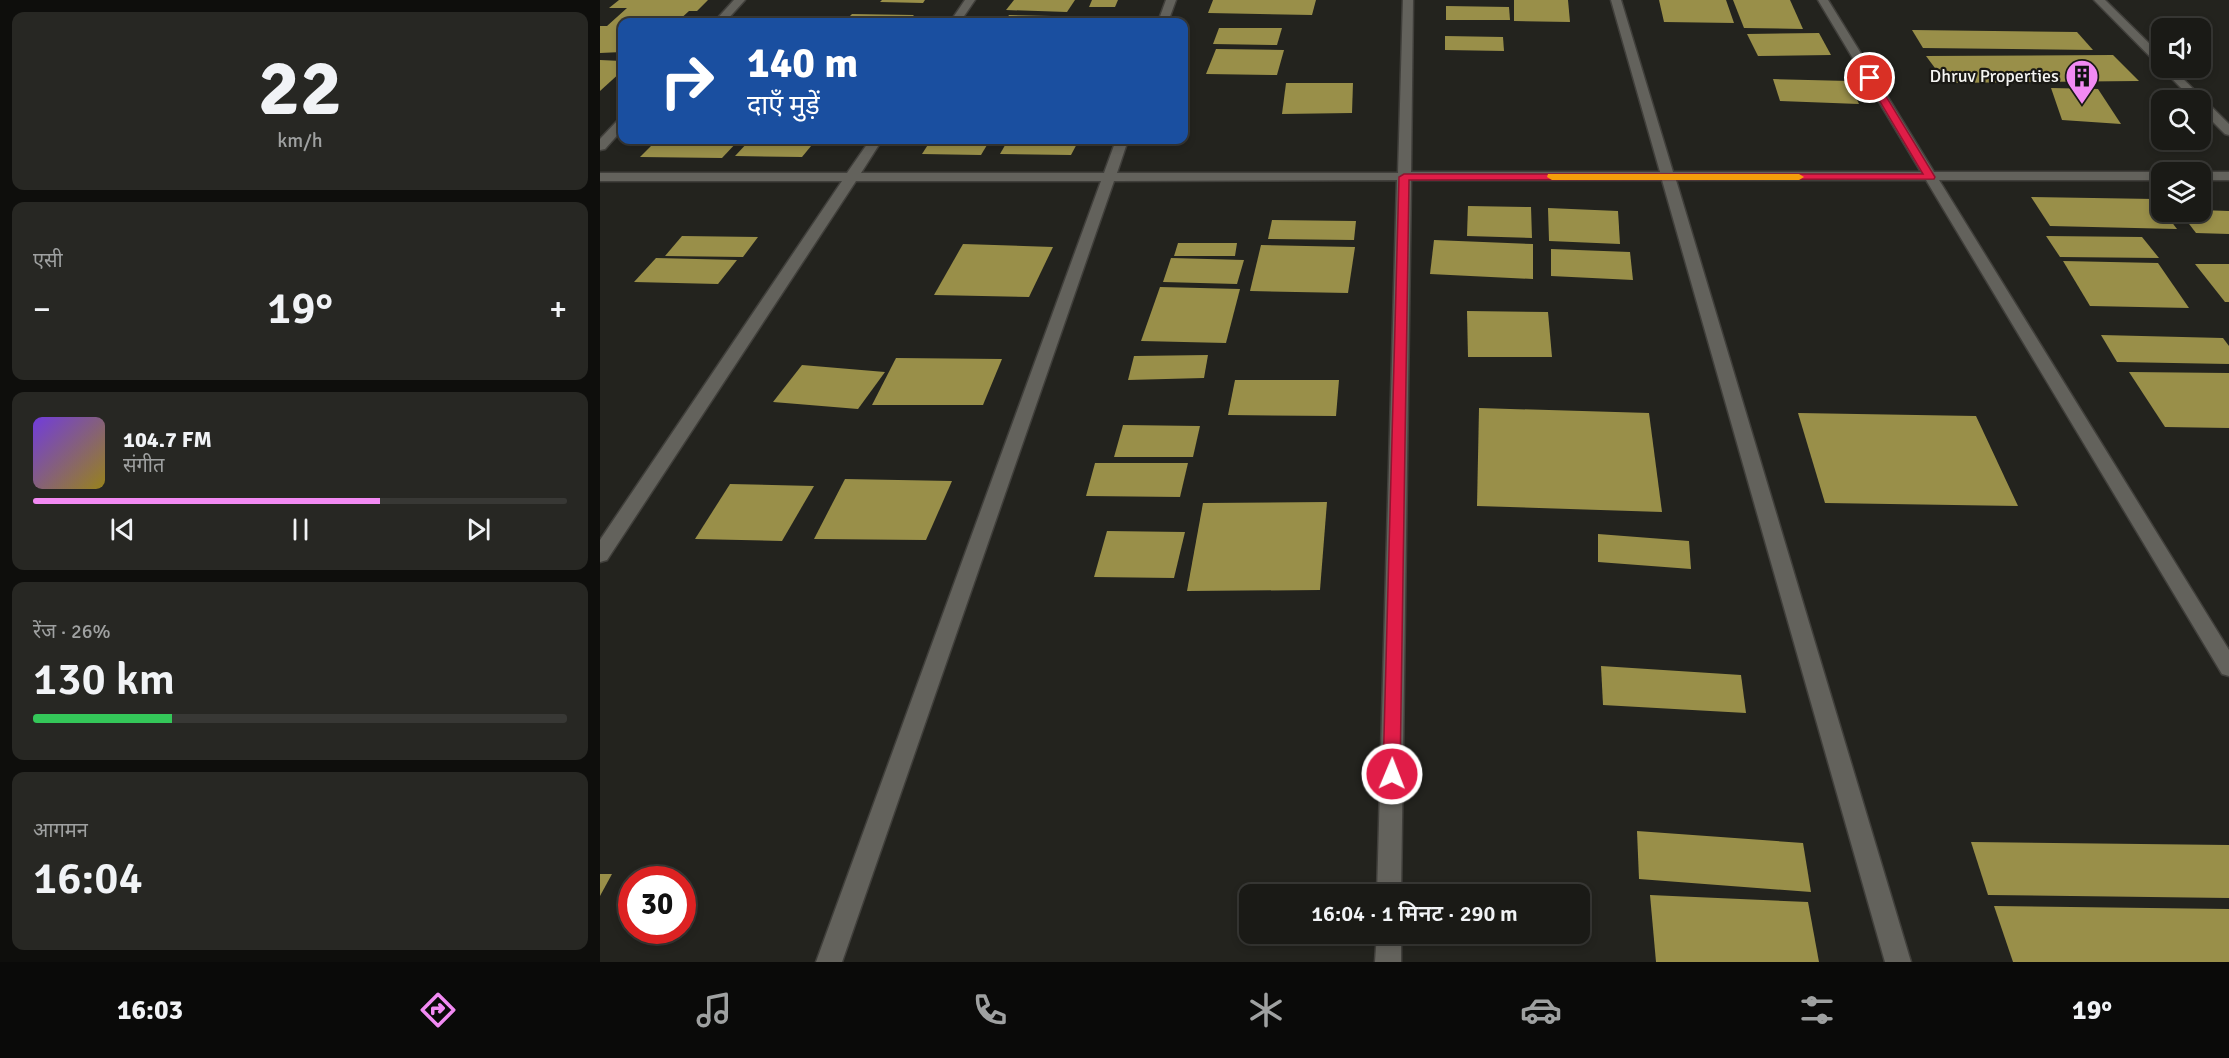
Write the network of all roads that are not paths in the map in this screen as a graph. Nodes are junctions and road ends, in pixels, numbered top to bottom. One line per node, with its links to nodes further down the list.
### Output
1 (740, 0): 8 (street)
2 (970, 0): 9 (street)
3 (1171, 0): 10 (street)
4 (1408, 0): 26 (street)
5 (1616, 0): 27 (street)
6 (1823, 0): 28 (street)
7 (2099, 0): 11 (street)
8 (723, 18)
9 (958, 18)
10 (1164, 18)
11 (2151, 52)
12 (2176, 78): 13 (street)
13 (2189, 90)
14 (2211, 112): 16 (street)
15 (618, 127): 19 (street)
16 (2229, 131)
17 (873, 144): 24 (street)
18 (1120, 144): 25 (street)
19 (600, 146)
20 (2151, 176): 28 (street)
21 (2211, 176): 22 (street)
22 (2229, 176)
23 (600, 177): 24 (street)
24 (852, 177): 25 (street); 29 (street)
25 (1108, 177): 26 (street); 33 (street)
26 (1404, 177): 27 (street); 31 (street)
27 (1668, 177): 28 (street); 35 (street)
28 (1930, 177): 30 (street)
29 (600, 555)
30 (2229, 668)
31 (1389, 884)
32 (1389, 944): 34 (street)
33 (829, 962)
34 (1388, 962)
35 (1898, 962)

